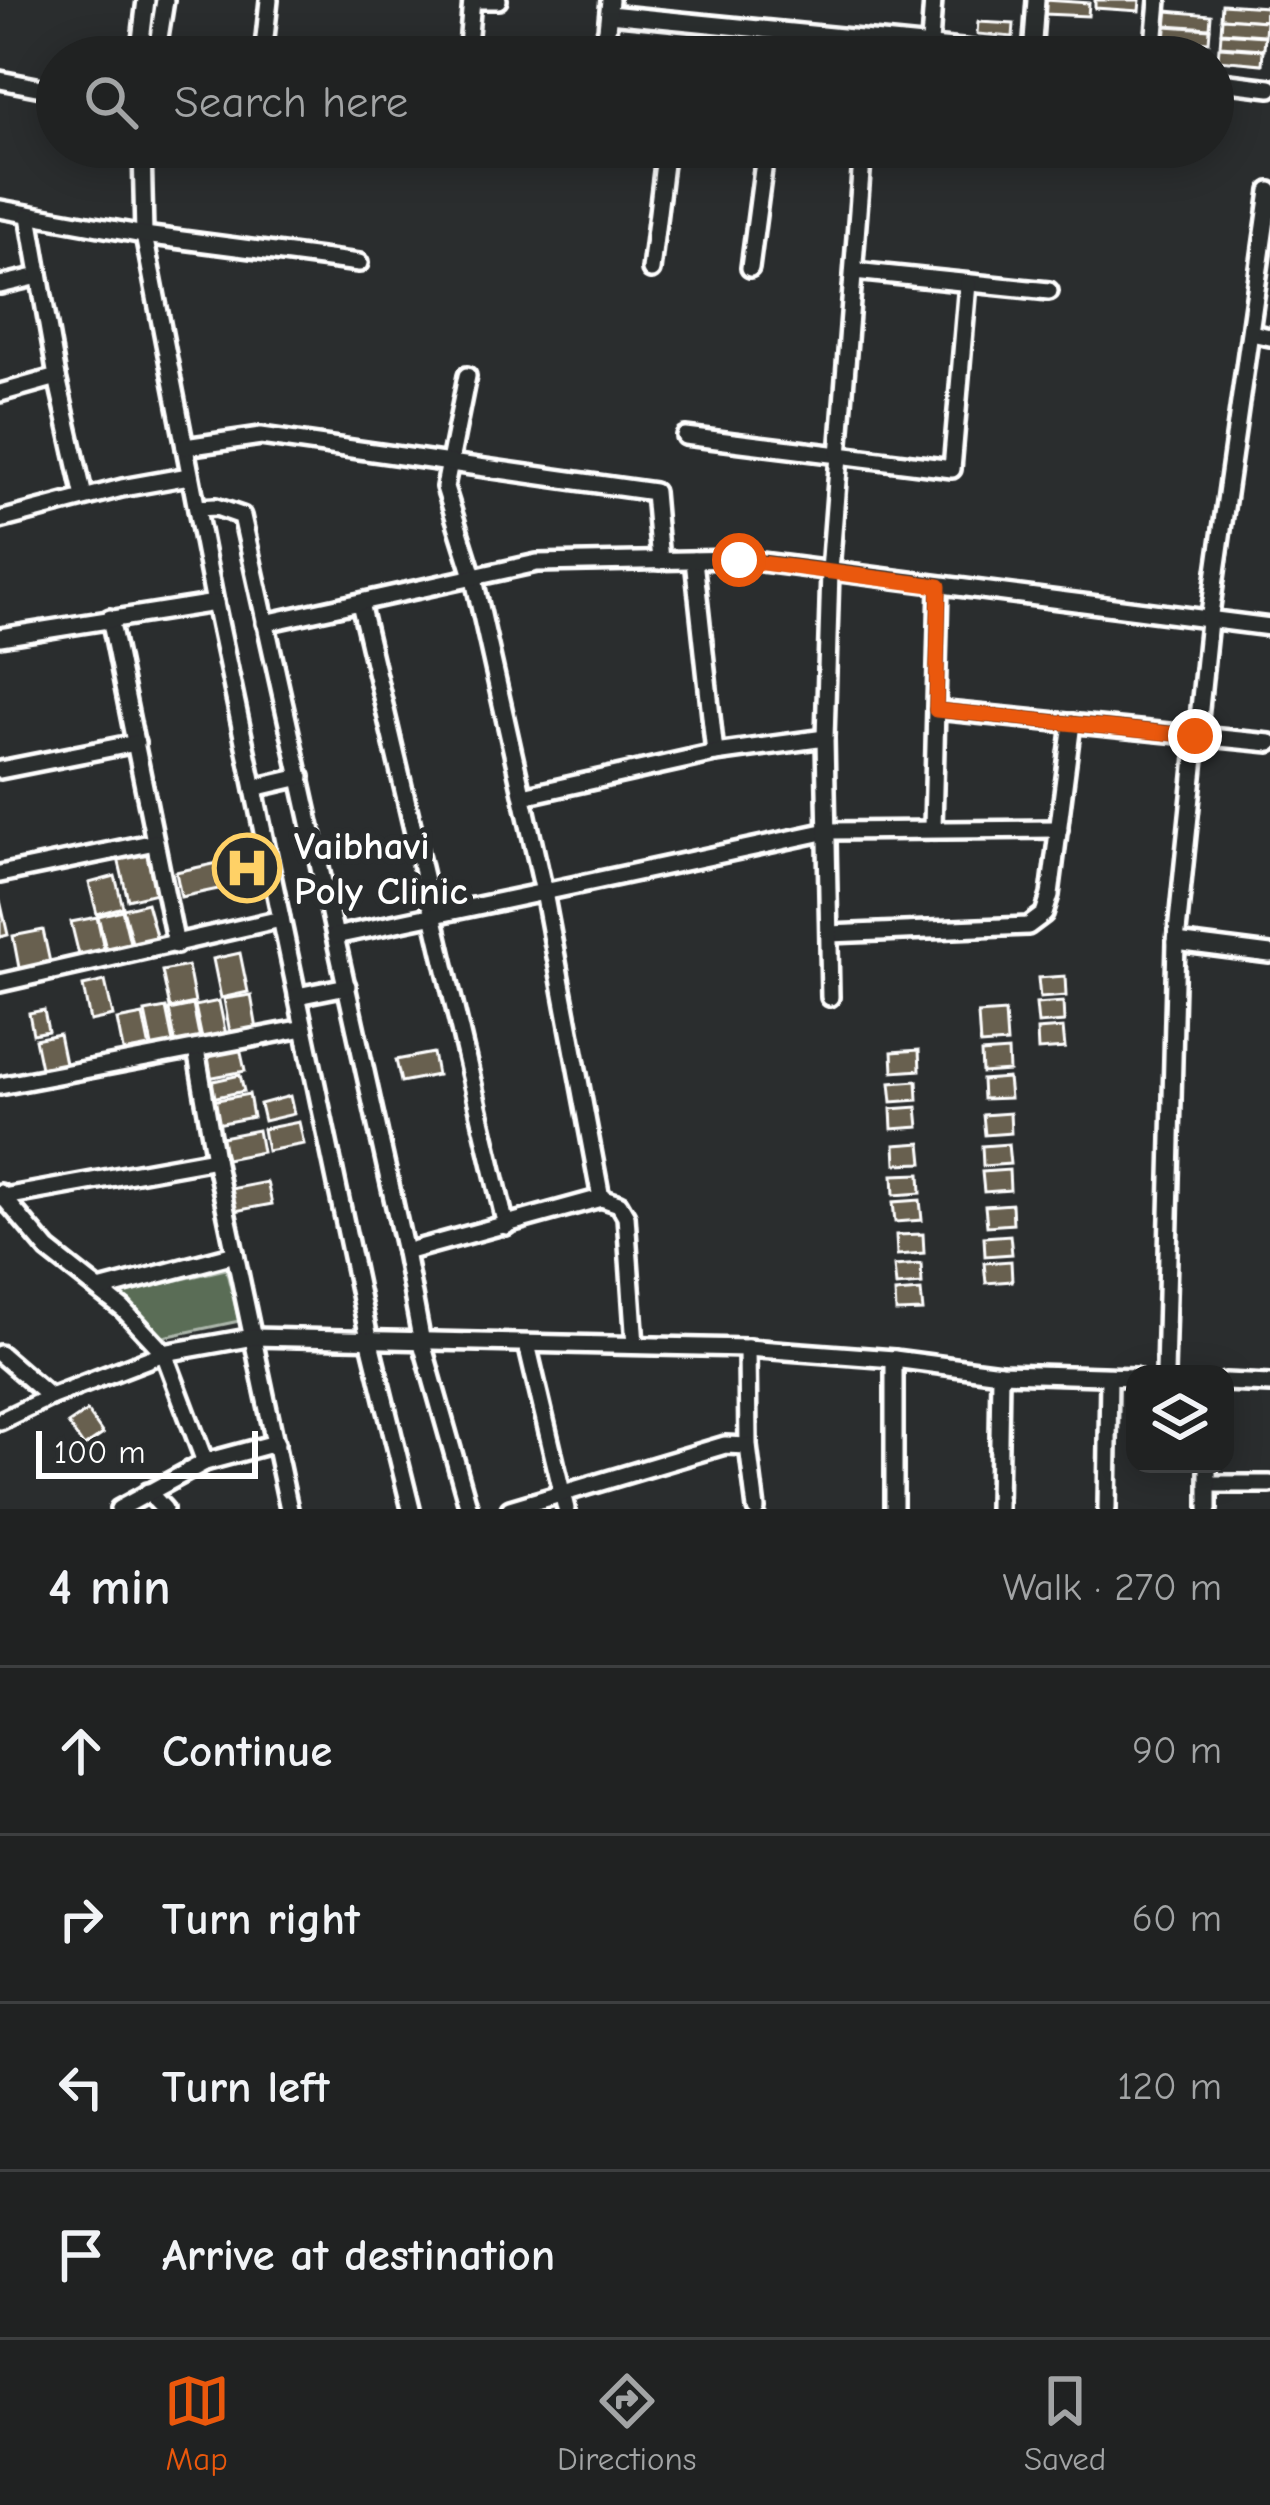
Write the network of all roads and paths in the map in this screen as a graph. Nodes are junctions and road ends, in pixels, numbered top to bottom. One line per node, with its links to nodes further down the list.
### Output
1 (146, 0): 10 (street)
2 (166, 0): 11 (street)
3 (269, 0): 12 (street)
4 (472, 0): 5 (street); 13 (street)
5 (498, 0)
6 (933, 0): 15 (street)
7 (1036, 0): 16 (street)
8 (1158, 0): 17 (street)
9 (610, 7): 14 (street)
10 (142, 36)
11 (160, 36)
12 (265, 36)
13 (469, 36)
14 (820, 36)
15 (930, 36)
16 (1033, 36)
17 (1155, 36)
18 (0, 80): 20 (street)
19 (1234, 84): 21 (street)
20 (36, 87)
21 (1270, 88)
22 (142, 168): 29 (street)
23 (663, 168): 33 (street)
24 (763, 168): 32 (street)
25 (861, 168): 34 (street)
26 (1270, 191): 30 (street)
27 (0, 209): 28 (street)
28 (29, 216): 29 (street); 35 (street)
29 (144, 236): 31 (street); 45 (street)
30 (1268, 236): 39 (street)
31 (358, 263)
32 (750, 268)
33 (651, 271)
34 (854, 271): 36 (street); 46 (street)
35 (39, 276): 37 (street); 41 (street)
36 (968, 283): 38 (street); 46 (street)
37 (0, 285)
38 (1049, 290)
39 (1251, 333): 40 (street); 60 (street)
40 (1270, 337)
41 (57, 376): 43 (street); 49 (street)
42 (467, 376): 47 (street)
43 (0, 393)
44 (685, 436): 46 (street)
45 (185, 447): 47 (street); 48 (street)
46 (840, 452): 54 (street)
47 (451, 461): 53 (street); 55 (street)
48 (190, 476): 49 (street); 50 (street)
49 (84, 497): 51 (street)
50 (197, 508): 57 (street); 61 (street)
51 (0, 520)
52 (694, 560): 53 (street); 54 (street); 70 (street)
53 (660, 561): 55 (street)
54 (830, 572): 56 (street); 67 (street)
55 (473, 579): 58 (street); 74 (street)
56 (939, 586): 60 (street); 64 (street)
57 (215, 603): 59 (street); 73 (street)
58 (360, 603): 61 (street); 81 (street)
59 (110, 618): 63 (street); 69 (street)
60 (1209, 621): 62 (street); 66 (street)
61 (265, 623): 72 (street)
62 (1270, 627)
63 (0, 637)
64 (936, 710): 65 (street); 75 (street)
65 (1072, 723): 66 (street); 76 (street)
66 (1195, 736): 68 (street); 85 (street)
67 (825, 738): 70 (street); 77 (street)
68 (1270, 742)
69 (136, 743): 71 (street); 78 (street)
70 (715, 753): 74 (street)
71 (0, 770)
72 (302, 777): 73 (street); 84 (street)
73 (254, 788): 82 (street)
74 (523, 796): 80 (street)
75 (933, 828): 76 (street); 77 (street)
76 (1059, 829): 83 (street)
77 (827, 831): 80 (street); 83 (street)
78 (155, 842): 79 (street); 86 (street)
79 (0, 874)
80 (544, 892): 81 (street); 97 (street)
81 (435, 916): 84 (street); 98 (street)
82 (281, 919): 86 (street); 90 (street)
83 (829, 934): 91 (street)
84 (335, 936): 89 (street)
85 (1176, 941): 87 (street); 111 (street)
86 (176, 945): 88 (street)
87 (1270, 954)
88 (0, 983)
89 (347, 986): 90 (street); 99 (street)
90 (297, 996): 92 (street)
91 (830, 997)
92 (304, 1028): 93 (street); 103 (street)
93 (196, 1048): 94 (street); 95 (street)
94 (0, 1086)
95 (215, 1159): 96 (street); 100 (street)
96 (2, 1195): 101 (street)
97 (601, 1198): 98 (street); 106 (street)
98 (506, 1226): 99 (street)
99 (405, 1252): 104 (street)
100 (235, 1254): 101 (street); 102 (street)
101 (99, 1290): 108 (street)
102 (253, 1337): 103 (street); 108 (street); 119 (street)
103 (369, 1339): 104 (street); 130 (street)
104 (422, 1343): 105 (street); 131 (street)
105 (526, 1344): 106 (street); 125 (street)
106 (635, 1346): 107 (street)
107 (747, 1348): 110 (street); 120 (street)
108 (164, 1353): 117 (street); 121 (street)
109 (0, 1354): 117 (street)
110 (894, 1359): 112 (street); 135 (street)
111 (1165, 1365)
112 (1000, 1373): 113 (street); 136 (street)
113 (1109, 1377): 114 (street); 137 (street)
114 (1126, 1377)
115 (1234, 1382): 116 (street)
116 (1270, 1384)
117 (50, 1397): 118 (street)
118 (0, 1421)
119 (276, 1443): 121 (street); 129 (street)
120 (748, 1446): 125 (street); 134 (street)
121 (205, 1462): 126 (street)
122 (1208, 1473): 123 (street)
123 (1208, 1484): 124 (street); 138 (street)
124 (1270, 1484)
125 (562, 1491): 132 (street); 133 (street)
126 (148, 1492): 127 (street); 128 (street)
127 (119, 1509)
128 (164, 1509)
129 (289, 1509)
130 (411, 1509)
131 (469, 1509)
132 (509, 1509)
133 (566, 1509)
134 (755, 1509)
135 (893, 1509)
136 (998, 1509)
137 (1107, 1509)
138 (1208, 1509)

